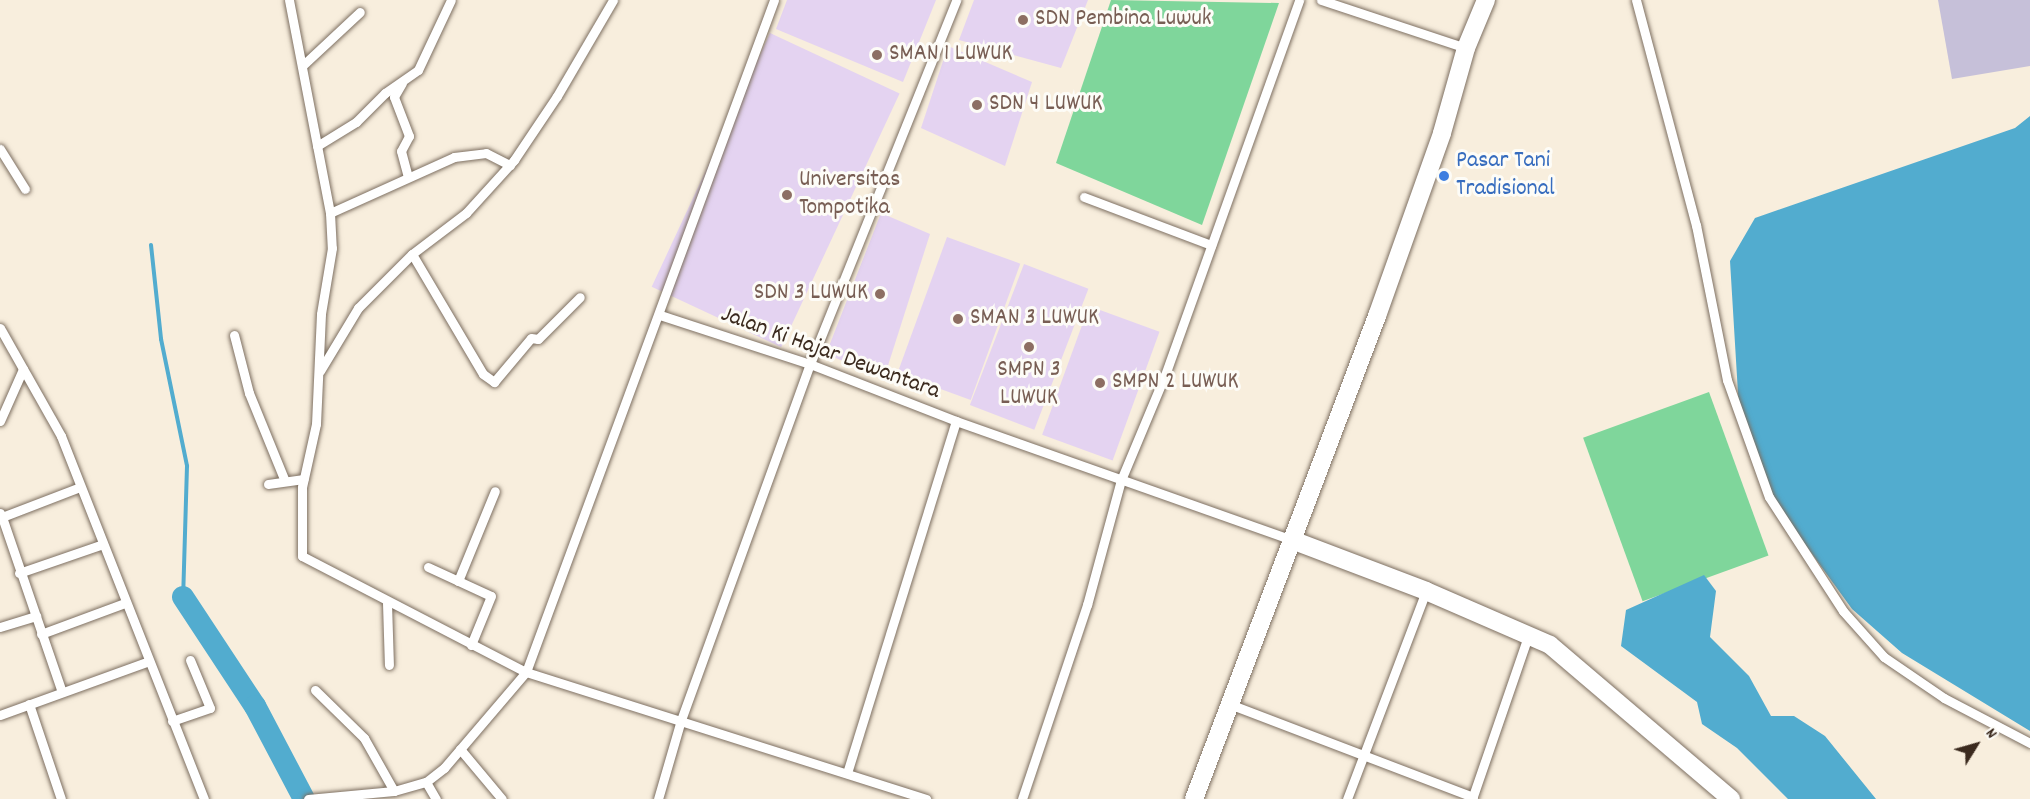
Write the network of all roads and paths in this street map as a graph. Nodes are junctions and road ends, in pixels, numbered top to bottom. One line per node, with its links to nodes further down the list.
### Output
1 (289, 0): 12 (street)
2 (451, 0): 13 (street)
3 (613, 0): 16 (street)
4 (774, 0): 24 (street)
5 (956, 0): 27 (street)
6 (1299, 0): 21 (street)
7 (1321, 0): 11 (street)
8 (1636, 0): 63 (street)
9 (1483, 3): 11 (highway)
10 (360, 12): 12 (street)
11 (1467, 48): 39 (highway)
12 (302, 66): 14 (street)
13 (404, 80): 14 (street); 17 (street)
14 (317, 146): 20 (street)
15 (0, 149): 18 (street)
16 (510, 165): 17 (street); 22 (street)
17 (408, 177): 20 (street)
18 (26, 189)
19 (1084, 197): 21 (street)
20 (330, 213): 29 (street)
21 (1211, 245): 33 (street)
22 (412, 254): 23 (street); 29 (street)
23 (580, 297)
24 (660, 315): 27 (street, Jalan Ki Hajar Dewantara); 55 (street)
25 (0, 328): 28 (street)
26 (234, 335): 34 (street)
27 (810, 364): 30 (street, Jalan Ki Hajar Dewantara); 61 (street)
28 (23, 369): 31 (street); 36 (street)
29 (320, 372): 32 (street)
30 (956, 421): 33 (street, Jalan Ki Hajar Dewantara); 66 (street)
31 (0, 422)
32 (304, 479): 34 (street); 46 (street)
33 (1121, 480): 39 (street, Jalan Ki Hajar Dewantara); 78 (street)
34 (285, 481): 35 (street)
35 (268, 484)
36 (80, 487): 38 (street); 40 (street)
37 (495, 491): 43 (street)
38 (1, 515): 42 (street)
39 (1292, 540): 44 (highway); 59 (highway)
40 (103, 544): 42 (street); 45 (street)
41 (428, 567): 43 (street)
42 (19, 573): 47 (street)
43 (458, 581): 51 (street)
44 (1426, 591): 50 (highway); 65 (street)
45 (125, 603): 49 (street); 53 (street)
46 (387, 603): 51 (street); 54 (street)
47 (36, 616): 48 (street); 49 (street)
48 (0, 627)
49 (41, 633): 57 (street)
50 (1529, 633): 70 (street); 80 (highway)
51 (471, 645): 55 (street)
52 (190, 660): 62 (street)
53 (148, 661): 57 (street); 62 (street)
54 (389, 665)
55 (526, 672): 61 (street); 64 (street)
56 (315, 690): 68 (street)
57 (62, 692): 58 (street)
58 (29, 704): 60 (street); 71 (street)
59 (1232, 705): 65 (street); 69 (highway)
60 (0, 715)
61 (681, 720): 66 (street); 76 (street)
62 (172, 721): 72 (street)
63 (2030, 743)
64 (460, 749): 67 (street); 75 (street)
65 (1362, 754): 70 (street); 79 (street)
66 (847, 773): 77 (street)
67 (426, 782): 68 (street); 74 (street)
68 (394, 791): 73 (street)
69 (1196, 798)
70 (1473, 798)
71 (61, 799)
72 (204, 799)
73 (308, 799)
74 (436, 799)
75 (502, 799)
76 (658, 799)
77 (926, 799)
78 (1022, 799)
79 (1347, 799)
80 (1731, 799)

